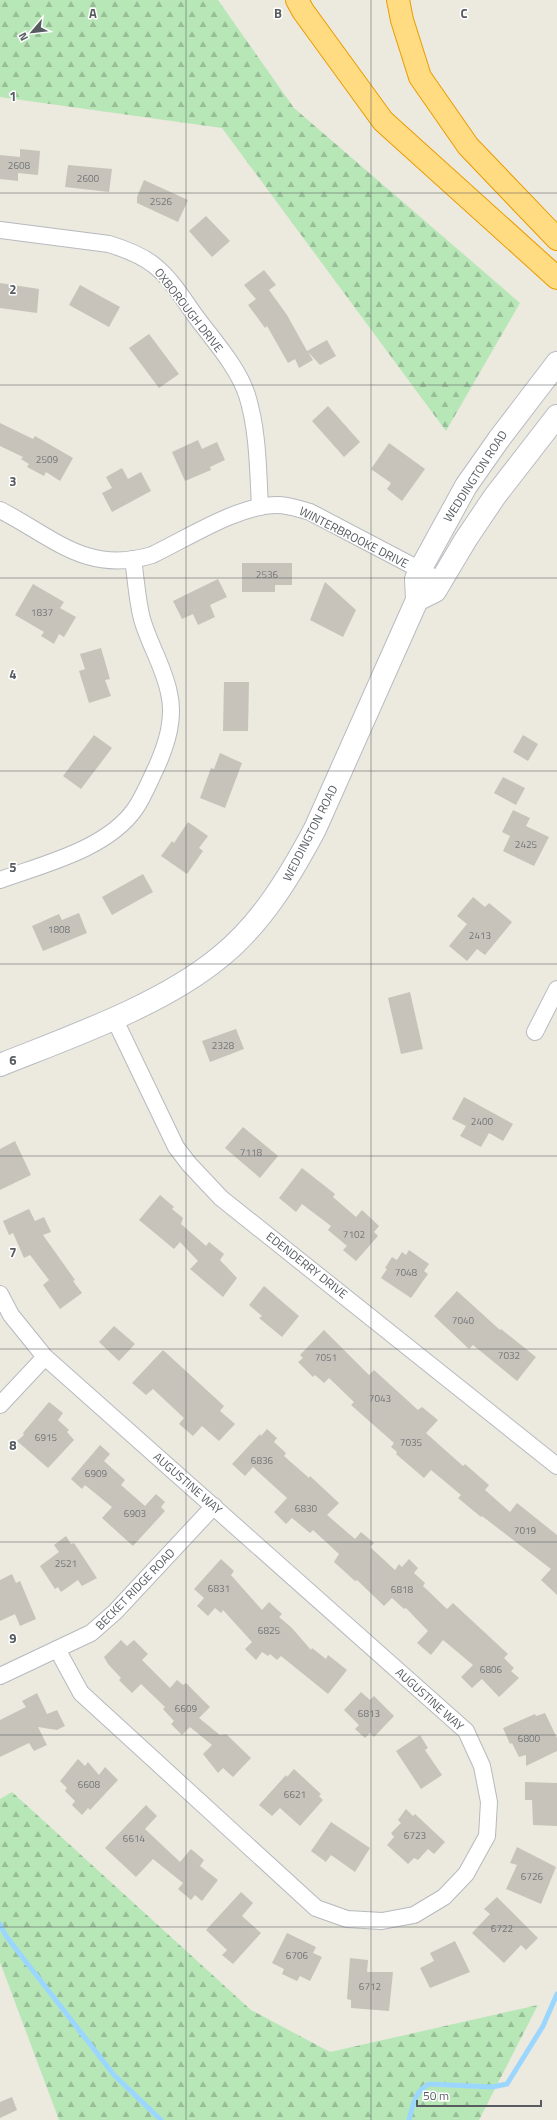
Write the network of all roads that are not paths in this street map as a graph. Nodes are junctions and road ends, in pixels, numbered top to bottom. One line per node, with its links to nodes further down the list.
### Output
1 (297, 0): 5 (highway)
2 (398, 0): 4 (highway)
3 (0, 230): 8 (street, OXBOROUGH DRIVE)
4 (557, 239)
5 (557, 278)
6 (557, 362): 11 (main road, WEDDINGTON ROAD)
7 (557, 416): 12 (main road)
8 (260, 507): 10 (street, WINTERBROOKE DRIVE); 11 (street, WINTERBROOKE DRIVE)
9 (0, 510): 10 (street, WINTERBROOKE DRIVE)
10 (133, 559): 14 (street)
11 (420, 570): 12 (street, WINTERBROOKE DRIVE); 13 (main road, WEDDINGTON ROAD)
12 (440, 582): 13 (main road)
13 (417, 600): 16 (main road, WEDDINGTON ROAD)
14 (0, 880)
15 (557, 989): 17 (street)
16 (114, 1018): 18 (main road, WEDDINGTON ROAD); 22 (street, EDENDERRY DRIVE)
17 (535, 1032)
18 (0, 1065)
19 (0, 1294): 20 (street, AUGUSTINE WAY)
20 (45, 1357): 21 (street); 23 (street, AUGUSTINE WAY)
21 (0, 1404)
22 (557, 1466)
23 (214, 1506): 24 (street, BECKET RIDGE ROAD); 24 (street, AUGUSTINE WAY)
24 (58, 1649): 25 (street, BECKET RIDGE ROAD)
25 (0, 1676)

